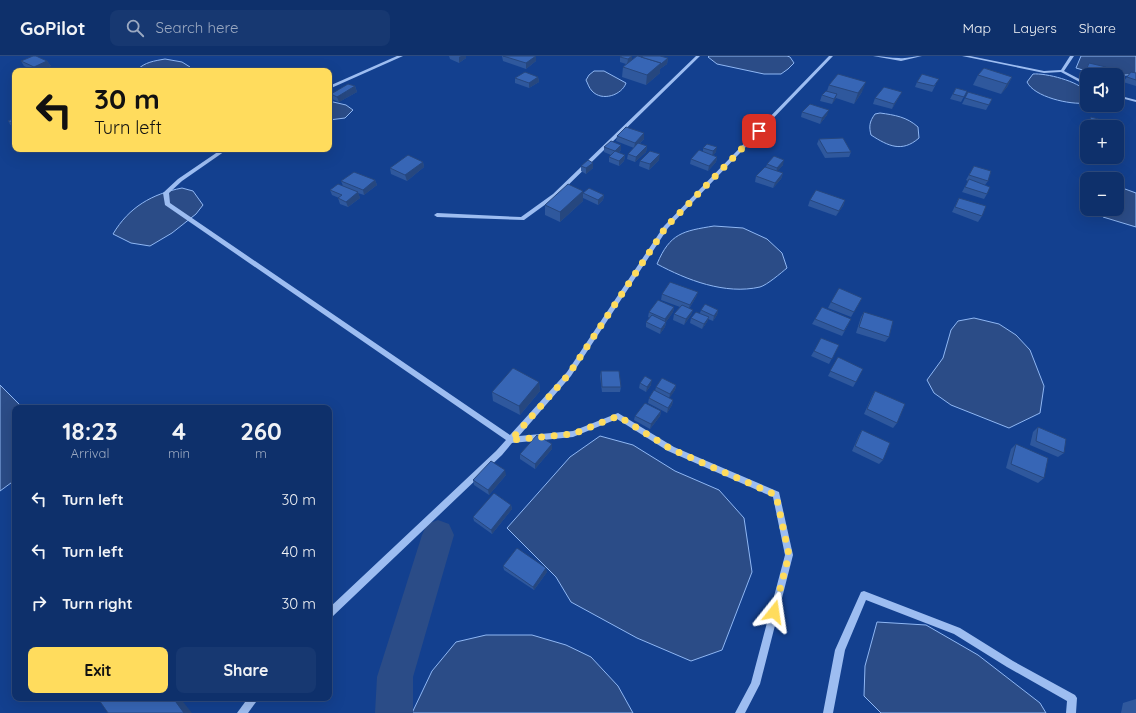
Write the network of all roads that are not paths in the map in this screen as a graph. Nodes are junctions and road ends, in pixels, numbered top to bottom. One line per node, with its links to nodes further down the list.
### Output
1 (401, 56): 10 (street)
2 (698, 56): 14 (street)
3 (831, 56): 15 (street)
4 (875, 56): 5 (street)
5 (920, 56)
6 (964, 56): 8 (street)
7 (1072, 56): 8 (street)
8 (1062, 71): 9 (street)
9 (1080, 81)
10 (332, 87)
11 (1124, 98): 12 (street)
12 (1136, 101)
13 (221, 152): 15 (street)
14 (437, 215)
15 (511, 440): 16 (street); 19 (street)
16 (332, 611)
17 (252, 701): 18 (street)
18 (242, 713)
19 (740, 713)
20 (828, 713): 21 (street)
21 (1071, 713)

